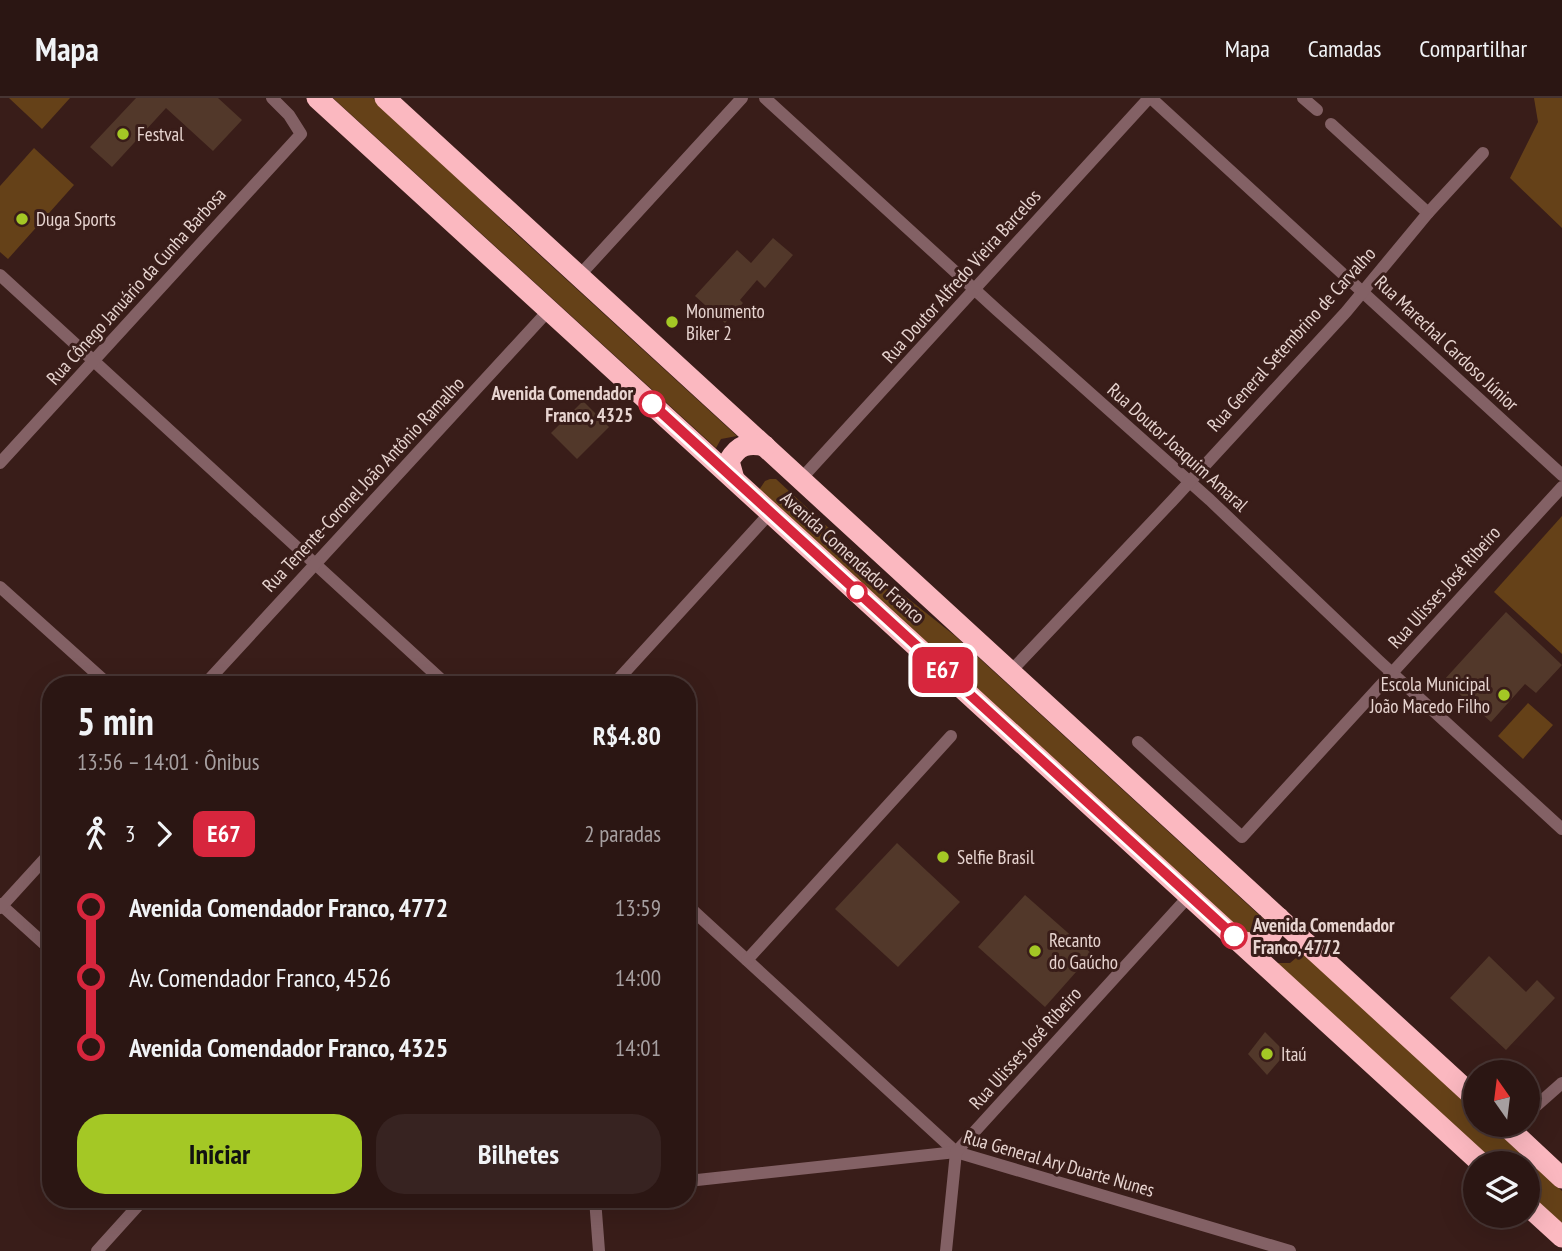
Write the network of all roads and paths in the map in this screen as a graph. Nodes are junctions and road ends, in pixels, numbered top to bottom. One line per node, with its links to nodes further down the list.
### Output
1 (272, 98): 17 (street, Rua Cônego Januário da Cunha Barbosa)
2 (317, 98): 16 (highway, Avenida Comendador Franco)
3 (385, 98): 13 (highway, Avenida Comendador Franco)
4 (743, 98): 13 (street)
5 (765, 98): 14 (street, Rua Doutor Joaquim Amaral)
6 (1150, 98): 14 (street, Rua Doutor Alfredo Vieira Barcelos); 15 (street, Rua Marechal Cardoso Júnior)
7 (1303, 98): 8 (street)
8 (1317, 110)
9 (1331, 124): 11 (street)
10 (1483, 153): 11 (street, Rua General Setembrino de Carvalho)
11 (1429, 213): 15 (street, Rua General Setembrino de Carvalho)
12 (0, 275): 17 (street)
13 (579, 276): 18 (highway, Avenida Comendador Franco)
14 (974, 290): 22 (street, Rua Doutor Alfredo Vieira Barcelos); 23 (street, Rua Doutor Joaquim Amaral)
15 (1363, 292): 20 (street, Rua Marechal Cardoso Júnior); 23 (street, Rua General Setembrino de Carvalho)
16 (548, 310): 21 (highway, Avenida Comendador Franco); 26 (street, Rua Tenente-Coronel João Antônio Ramalho)
17 (94, 361): 19 (street, Rua Cônego Januário da Cunha Barbosa); 26 (street)
18 (765, 446): 21 (highway); 22 (highway, Avenida Comendador Franco)
19 (0, 463)
20 (1562, 475)
21 (734, 479): 25 (highway, Avenida Comendador Franco)
22 (801, 480): 28 (highway, Avenida Comendador Franco)
23 (1188, 481): 28 (street, Rua General Setembrino de Carvalho); 29 (street, Rua Doutor Joaquim Amaral)
24 (1562, 487): 29 (street, Rua Ulisses José Ribeiro)
25 (771, 513): 33 (street); 38 (highway, Avenida Comendador Franco)
26 (315, 564): 31 (street, Rua Tenente-Coronel João Antônio Ramalho); 32 (street)
27 (0, 587): 30 (street)
28 (1010, 671): 41 (highway, Avenida Comendador Franco)
29 (1392, 673): 35 (street, Rua Ulisses José Ribeiro); 36 (street, Rua Doutor Joaquim Amaral)
30 (99, 676)
31 (212, 676)
32 (437, 676)
33 (621, 676)
34 (951, 736): 44 (street)
35 (1138, 742)
36 (1562, 829)
37 (42, 862): 39 (street)
38 (1189, 896): 43 (highway, Avenida Comendador Franco); 50 (street, Rua Ulisses José Ribeiro)
39 (1, 906): 42 (street)
40 (696, 913): 44 (street)
41 (1279, 918): 43 (highway); 46 (highway, Avenida Comendador Franco)
42 (42, 942)
43 (1239, 942): 49 (highway, Avenida Comendador Franco)
44 (747, 960): 50 (street)
45 (1562, 1083): 47 (street)
46 (1463, 1087)
47 (1540, 1102)
48 (1521, 1138): 51 (highway)
49 (1468, 1151)
50 (956, 1152): 52 (street, Rua General Ary Duarte Nunes); 57 (street, Rua General Ary Duarte Nunes); 60 (street)
51 (1562, 1178)
52 (696, 1180)
53 (136, 1208): 58 (street)
54 (596, 1208): 59 (street)
55 (1540, 1217): 56 (highway)
56 (1562, 1237)
57 (1263, 1247): 61 (street, Rua General Ary Duarte Nunes)
58 (97, 1251)
59 (598, 1251)
60 (946, 1251)
61 (1290, 1251)

